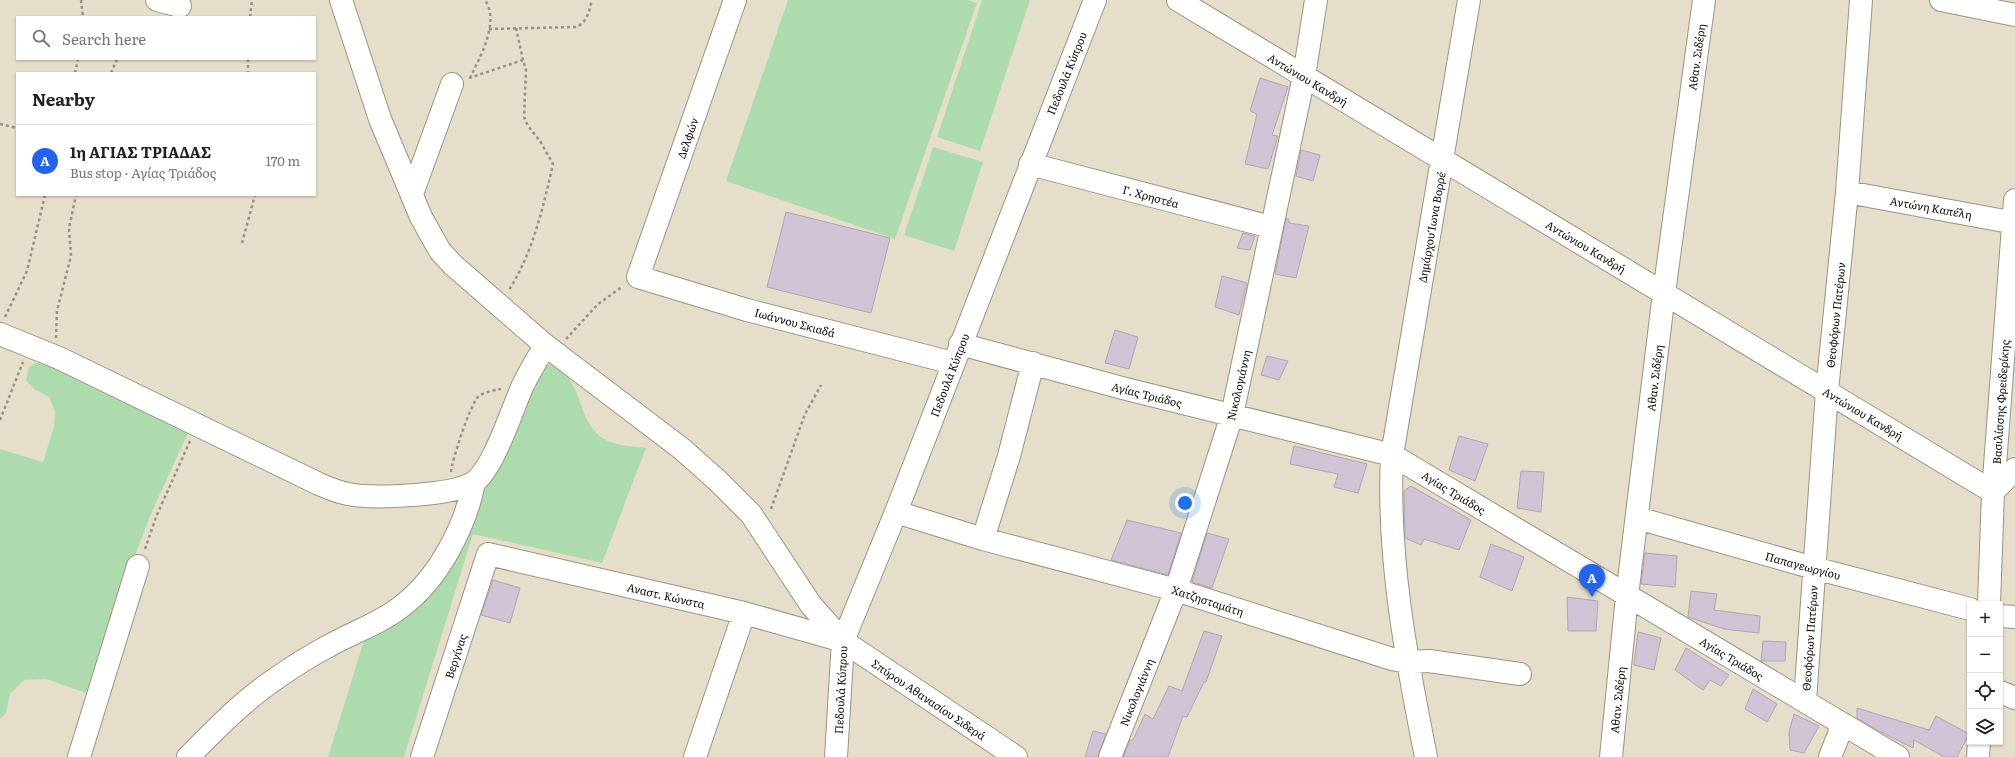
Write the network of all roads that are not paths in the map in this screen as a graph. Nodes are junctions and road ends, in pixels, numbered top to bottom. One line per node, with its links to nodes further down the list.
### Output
1 (157, 0): 11 (street)
2 (341, 0): 18 (street)
3 (735, 0): 22 (street, Δελφών)
4 (1095, 0): 16 (street, Πεδουλά Κύπρου)
5 (1178, 0): 13 (street, Αντώνιου Κανδρή)
6 (1316, 0): 13 (street, Νικολογιάννη)
7 (1469, 0): 15 (street, Δημάρχου Ίωνα Βορρέ)
8 (1704, 0): 23 (street, Αθαν. Σιδέρη)
9 (1861, 0): 17 (street, Θεοφόρων Πατέρων)
10 (1941, 0): 12 (street)
11 (180, 6)
12 (2015, 14)
13 (1304, 76): 15 (street, Αντώνιου Κανδρή); 21 (street, Νικολογιάννη)
14 (461, 81): 18 (street)
15 (1442, 159): 23 (street, Αντώνιου Κανδρή); 30 (street, Δημάρχου Ίωνα Βορρέ)
16 (1030, 164): 21 (street, Γ. Χρηστέα); 26 (street, Πεδουλά Κύπρου)
17 (1847, 192): 20 (street, Αντώνη Καπέλη); 28 (street, Θεοφόρων Πατέρων)
18 (412, 194): 25 (street)
19 (2015, 200): 20 (street, Βασιλίσσης Φρειδερίκης)
20 (2014, 223): 33 (street, Βασιλίσσης Φρειδερίκης)
21 (1271, 227): 29 (street, Νικολογιάννη)
22 (638, 277): 26 (street, Ιωάννου Σκιαδά)
23 (1664, 293): 28 (street, Αντώνιου Κανδρή); 35 (street, Αθαν. Σιδέρη)
24 (1, 328): 32 (street)
25 (545, 344): 32 (street); 47 (street)
26 (957, 353): 27 (street, Αγίας Τριάδος); 34 (street, Πεδουλά Κύπρου)
27 (1033, 363): 29 (street, Αγίας Τριάδος); 36 (street)
28 (1827, 391): 33 (street, Αντώνιου Κανδρή); 39 (street, Θεοφόρων Πατέρων)
29 (1232, 415): 30 (street, Αγίας Τριάδος); 40 (street, Νικολογιάννη)
30 (1392, 455): 41 (street, Αγίας Τριάδος); 48 (street, Δημάρχου Ίωνα Βορρέ)
31 (2015, 469): 33 (street)
32 (464, 486): 56 (street)
33 (1993, 492): 42 (street, Βασιλίσσης Φρειδερίκης)
34 (896, 512): 36 (street, Χατζησταμάτη); 47 (street, Πεδουλά Κύπρου)
35 (1637, 518): 39 (street, Παπαγεωργίου); 41 (street, Αθαν. Σιδέρη)
36 (983, 539): 40 (street, Χατζησταμάτη)
37 (488, 554): 44 (street, Αναστ. Κώνστα); 57 (street, Βεργίνας)
38 (138, 566): 55 (street)
39 (1814, 568): 43 (street, Παπαγεωργίου); 52 (street, Θεοφόρων Πατέρων)
40 (1176, 590): 48 (street, Χατζησταμάτη); 61 (street, Νικολογιάννη)
41 (1627, 596): 52 (street, Αγίας Τριάδος); 63 (street, Αθαν. Σιδέρη)
42 (1989, 601)
43 (1967, 608)
44 (744, 613): 47 (street, Αναστ. Κώνστα); 58 (street)
45 (2003, 616): 46 (street)
46 (2015, 617)
47 (843, 641): 59 (street, Πεδουλά Κύπρου); 60 (street, Σπύρου Αθανασίου Σιδερά)
48 (1407, 662): 49 (street, Χατζησταμάτη); 62 (street, Δημάρχου Ίωνα Βορρέ)
49 (1520, 674)
50 (2003, 693): 51 (street)
51 (2015, 698)
52 (1804, 701): 53 (street, Αγίας Τριάδος)
53 (1843, 724): 64 (street); 65 (street, Αγίας Τριάδος)
54 (1979, 745): 66 (street)
55 (79, 757)
56 (188, 757)
57 (422, 757)
58 (696, 757)
59 (836, 757)
60 (1016, 757)
61 (1110, 757)
62 (1426, 757)
63 (1610, 757)
64 (1830, 757)
65 (1898, 757)
66 (1978, 757)

